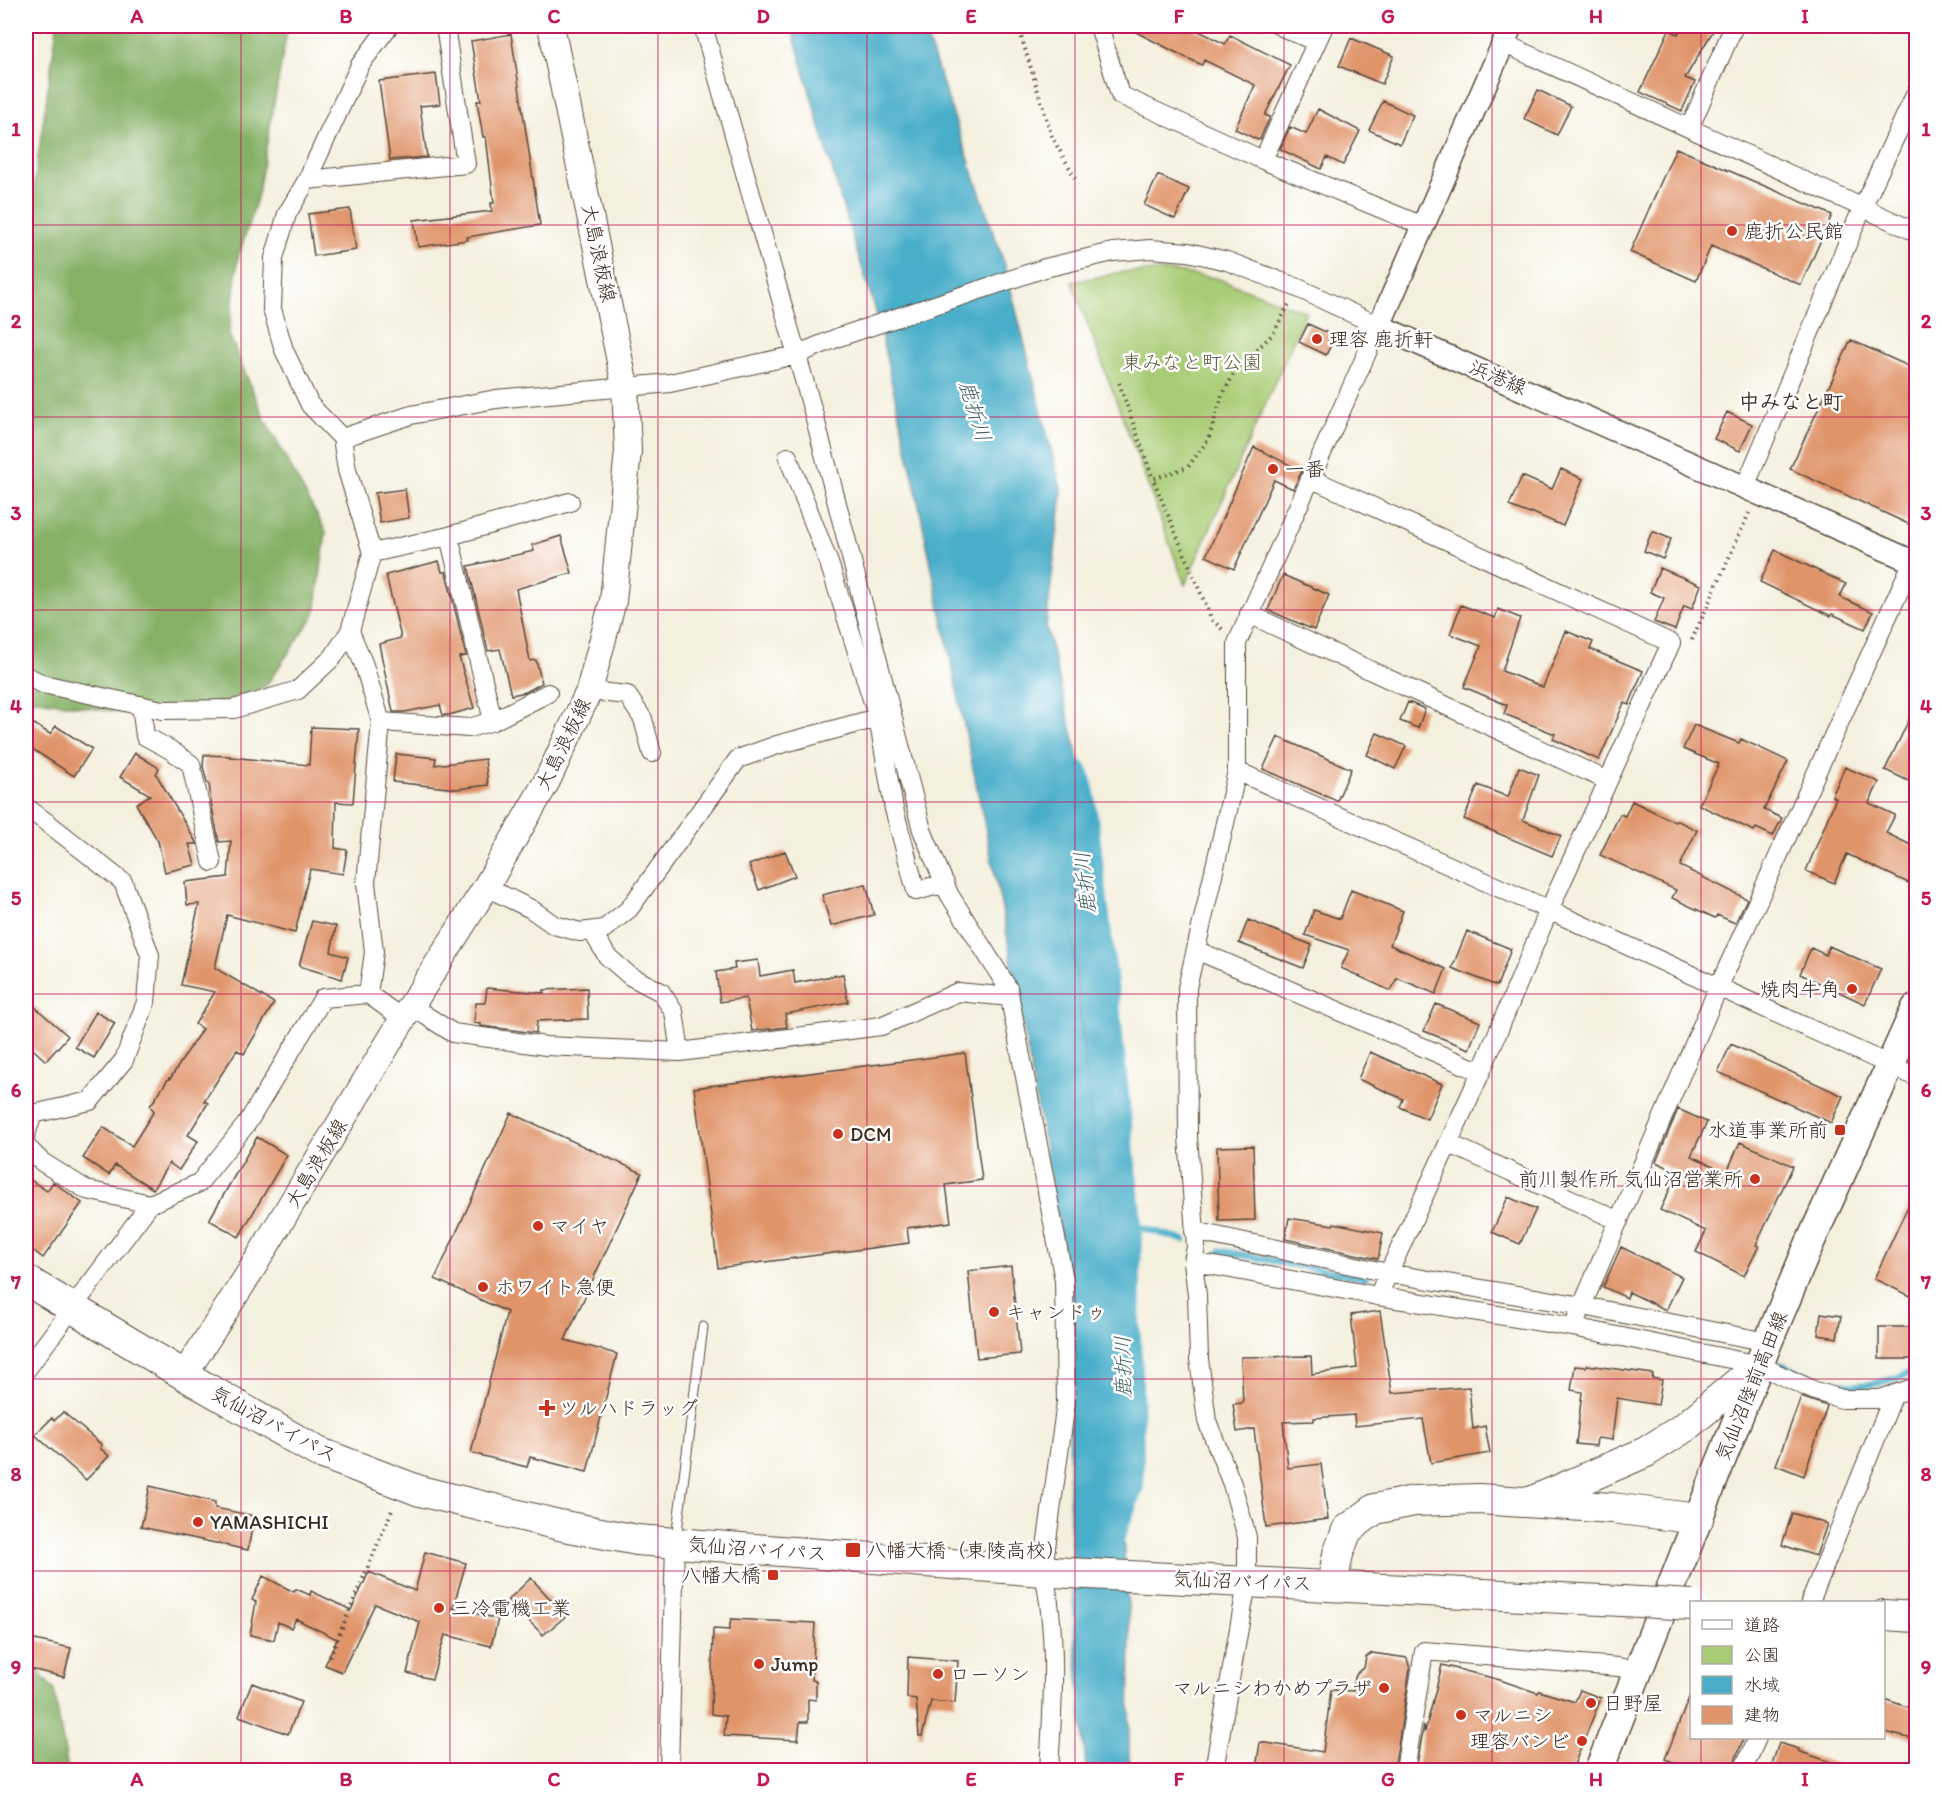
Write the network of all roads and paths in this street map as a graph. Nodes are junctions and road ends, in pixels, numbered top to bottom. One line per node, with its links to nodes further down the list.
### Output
1 (389, 26): 15 (street)
2 (445, 26): 15 (street)
3 (551, 26): 24 (main road, 大島浪板線)
4 (703, 26): 22 (street)
5 (1018, 26): 16 (path)
6 (1099, 26): 14 (street)
7 (1280, 26): 11 (street)
8 (1324, 26): 11 (street)
9 (1734, 26): 13 (street)
10 (1507, 34): 13 (street); 18 (street)
11 (1316, 42): 14 (street)
12 (1917, 93): 17 (street)
13 (1690, 127): 17 (street)
14 (1263, 160): 18 (street)
15 (307, 180): 25 (street)
16 (1077, 181)
17 (1863, 206): 19 (street); 29 (street)
18 (1423, 226): 21 (street)
19 (1917, 232)
20 (1298, 288): 21 (street); 22 (street); 28 (path)
21 (1379, 326): 27 (street); 29 (street, 浜港線)
22 (796, 355): 24 (street); 41 (street)
23 (1119, 383): 28 (path)
24 (625, 386): 25 (street); 38 (main road, 大島浪板線)
25 (342, 438): 32 (street)
26 (788, 457): 41 (street)
27 (1310, 478): 34 (street); 46 (street)
28 (1153, 479): 36 (path)
29 (1745, 487): 33 (street, 浜港線)
30 (570, 502): 31 (street)
31 (450, 536): 32 (street); 42 (street)
32 (372, 553): 35 (street)
33 (1915, 562): 54 (street)
34 (1249, 614): 36 (street); 46 (street)
35 (350, 631): 40 (street); 43 (street)
36 (1237, 643): 45 (street)
37 (26, 675): 40 (street)
38 (589, 691): 44 (street); 50 (main road, 大島浪板線)
39 (548, 693): 42 (street)
40 (141, 705): 48 (street)
41 (885, 716): 49 (street); 49 (street); 52 (street)
42 (493, 721): 43 (street)
43 (381, 722): 55 (street)
44 (652, 753)
45 (1237, 771): 51 (street); 53 (street)
46 (1608, 781): 51 (street)
47 (26, 807): 63 (street)
48 (212, 862)
49 (945, 883): 56 (street)
50 (486, 887): 52 (street); 58 (main road, 大島浪板線)
51 (1549, 910): 54 (street); 61 (street)
52 (592, 931): 59 (street)
53 (1196, 950): 61 (street); 68 (street)
54 (1719, 986): 60 (street); 67 (street)
55 (368, 993): 58 (street); 66 (street)
56 (1010, 997): 59 (street); 86 (street)
57 (1917, 1008): 60 (main road, 気仙沼陸前高田線)
58 (407, 1013): 59 (street); 79 (main road, 大島浪板線)
59 (680, 1052)
60 (1890, 1066): 62 (street); 77 (main road, 気仙沼陸前高田線)
61 (1481, 1072): 64 (street)
62 (1917, 1077)
63 (26, 1134)
64 (1448, 1143): 67 (street); 70 (street)
65 (26, 1146): 66 (street)
66 (150, 1204): 74 (street)
67 (1619, 1221): 73 (street)
68 (1194, 1231): 69 (street); 70 (street)
69 (1193, 1262): 72 (street); 87 (street)
70 (1388, 1273): 72 (street); 73 (street)
71 (26, 1280): 74 (highway, 気仙沼バイパス)
72 (1378, 1296): 76 (street)
73 (1583, 1306): 76 (street); 77 (street)
74 (71, 1307): 78 (street); 79 (highway, 気仙沼バイパス)
75 (703, 1327): 85 (lane)
76 (1573, 1327): 77 (street)
77 (1763, 1353): 81 (street); 83 (highway); 84 (main road, 気仙沼陸前高田線)
78 (26, 1370)
79 (184, 1375): 82 (highway, 気仙沼バイパス)
80 (1917, 1388): 81 (street)
81 (1894, 1394): 89 (street)
82 (402, 1485): 85 (highway, 気仙沼バイパス); 93 (path)
83 (1528, 1504): 84 (highway); 88 (highway)
84 (1698, 1519): 94 (main road, 気仙沼陸前高田線)
85 (675, 1542): 86 (highway, 気仙沼バイパス); 96 (street)
86 (1056, 1571): 87 (highway, 気仙沼バイパス); 97 (street)
87 (1233, 1582): 88 (highway, 気仙沼バイパス); 98 (street)
88 (1332, 1585): 90 (highway, 気仙沼バイパス, bridge)
89 (1810, 1601)
90 (1690, 1605)
91 (1885, 1615): 92 (highway)
92 (1917, 1617)
93 (330, 1656)
94 (1638, 1671): 99 (street); 100 (main road, 気仙沼陸前高田線)
95 (1756, 1739): 101 (street)
96 (669, 1770)
97 (1049, 1770)
98 (1214, 1770)
99 (1405, 1770)
100 (1599, 1770)
101 (1743, 1770)

